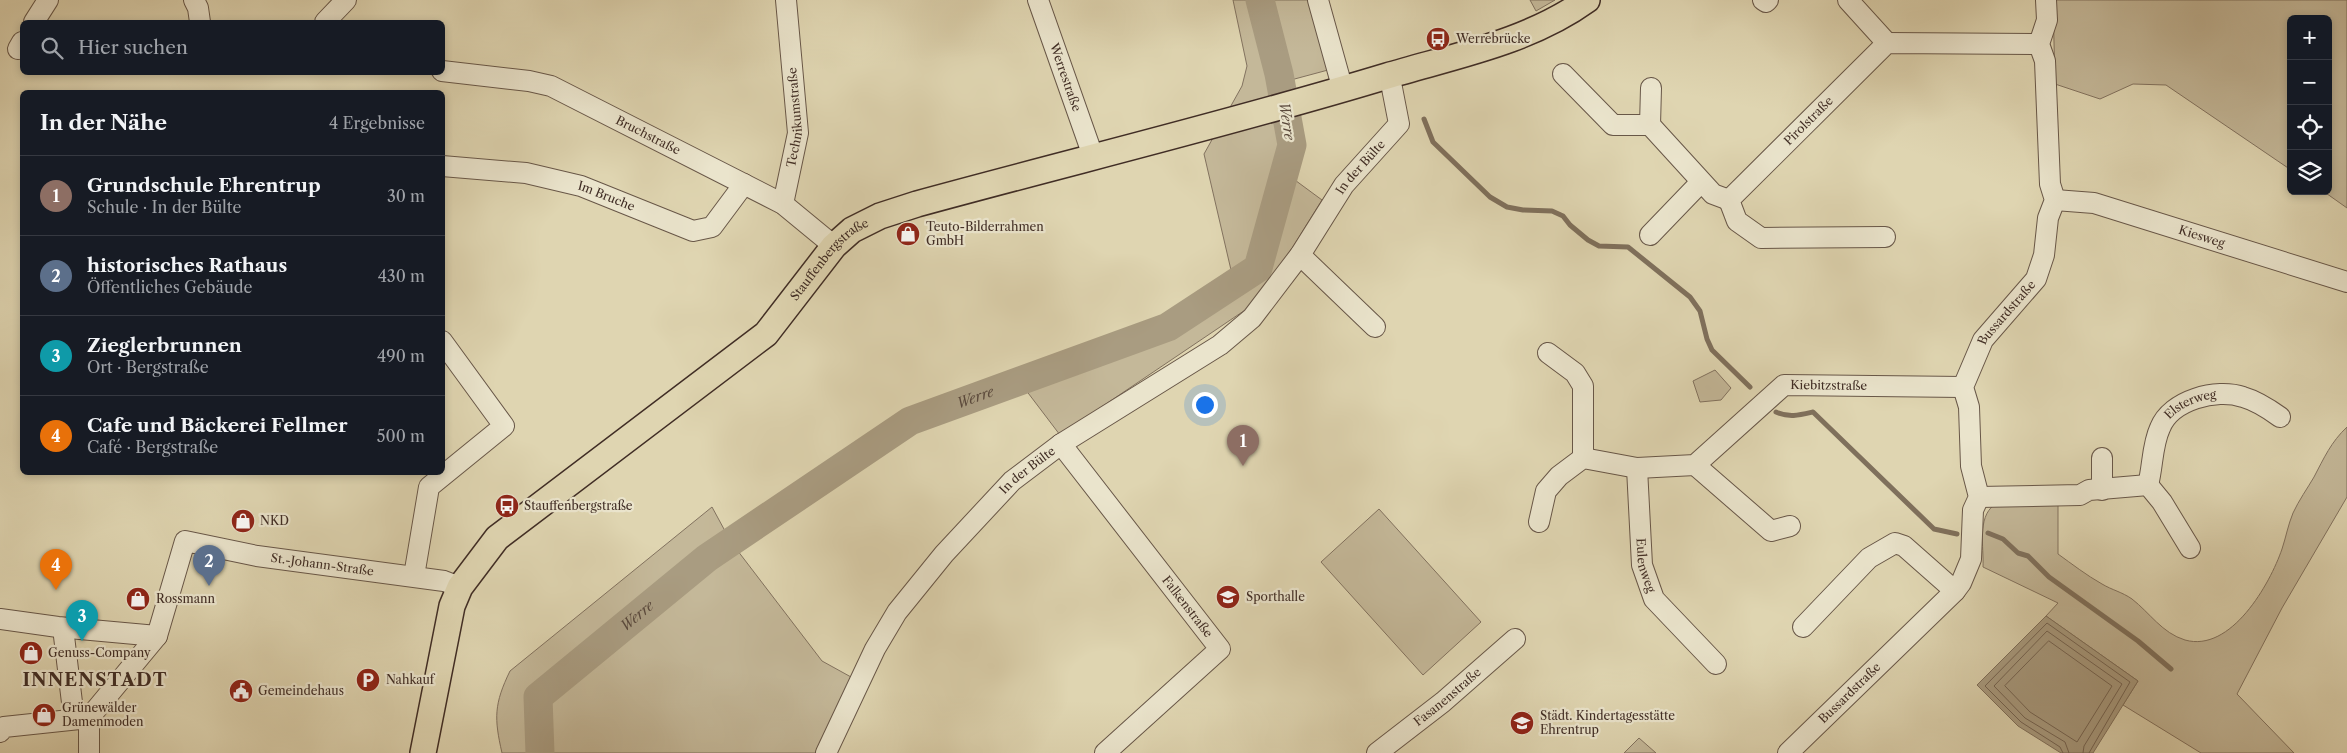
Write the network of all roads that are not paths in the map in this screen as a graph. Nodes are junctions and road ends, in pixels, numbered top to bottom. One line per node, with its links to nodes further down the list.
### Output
1 (48, 0): 12 (street)
2 (194, 0): 13 (street)
3 (346, 0): 14 (street)
4 (786, 0): 29 (street, Technikumstraße)
5 (1038, 0): 23 (street, Werrestraße)
6 (1318, 0): 21 (street)
7 (1587, 0): 19 (main road, Stauffenbergstraße)
8 (1763, 0): 9 (street)
9 (1768, 0)
10 (1848, 0): 15 (street)
11 (2046, 0): 16 (street)
12 (35, 20)
13 (200, 20)
14 (327, 20)
15 (1887, 43): 16 (street); 27 (street, Pirolstraße)
16 (2039, 44): 28 (street)
17 (445, 72): 26 (street, Bruchstraße)
18 (1562, 74): 22 (street)
19 (1387, 76): 21 (main road, Stauffenbergstraße); 33 (street, In der Bülte)
20 (1651, 88): 22 (street)
21 (1343, 90): 23 (main road, Stauffenbergstraße)
22 (1650, 124): 25 (street)
23 (1093, 156): 32 (main road, Stauffenbergstraße)
24 (445, 166): 26 (street, Im Bruche)
25 (1701, 182): 27 (street); 30 (street)
26 (744, 184): 29 (street, Bruchstraße)
27 (1729, 200): 31 (street)
28 (2055, 200): 34 (street, Kiesweg); 38 (street, Bussardstraße)
29 (783, 204): 32 (street, Bruchstraße)
30 (1650, 235)
31 (1885, 237)
32 (834, 246): 54 (main road, Stauffenbergstraße)
33 (1300, 255): 35 (street); 40 (street, In der Bülte)
34 (2347, 282)
35 (1375, 327)
36 (445, 345): 45 (street)
37 (1548, 353): 41 (street)
38 (1963, 387): 43 (street, Kiebitzstraße); 49 (street, Bussardstraße)
39 (2280, 417): 47 (street, Elsterweg)
40 (1061, 444): 66 (street, In der Bülte); 67 (street, Falkenstraße)
41 (1583, 458): 44 (street); 50 (street)
42 (2102, 458): 48 (street)
43 (1695, 465): 44 (street); 51 (street)
44 (1638, 468): 61 (street, Eulenweg)
45 (445, 474)
46 (444, 475): 53 (street)
47 (2148, 484): 48 (street); 52 (street)
48 (2102, 490): 49 (street)
49 (1979, 497): 55 (street, Bussardstraße)
50 (1539, 522)
51 (1790, 526)
52 (2190, 548)
53 (414, 576): 54 (street, St.-Johann-Straße); 59 (street, St.-Johann-Straße)
54 (460, 587): 65 (main road, Stauffenbergstraße)
55 (1955, 591): 57 (street); 69 (street, Bussardstraße)
56 (0, 619): 58 (street)
57 (1803, 626)
58 (63, 628): 59 (street); 62 (street)
59 (157, 636): 62 (street)
60 (1515, 639): 68 (street, Fasanenstraße)
61 (1716, 664)
62 (77, 719): 63 (street); 64 (street)
63 (0, 732)
64 (89, 753)
65 (423, 753)
66 (826, 753)
67 (1106, 753)
68 (1377, 753)
69 (1788, 753)

